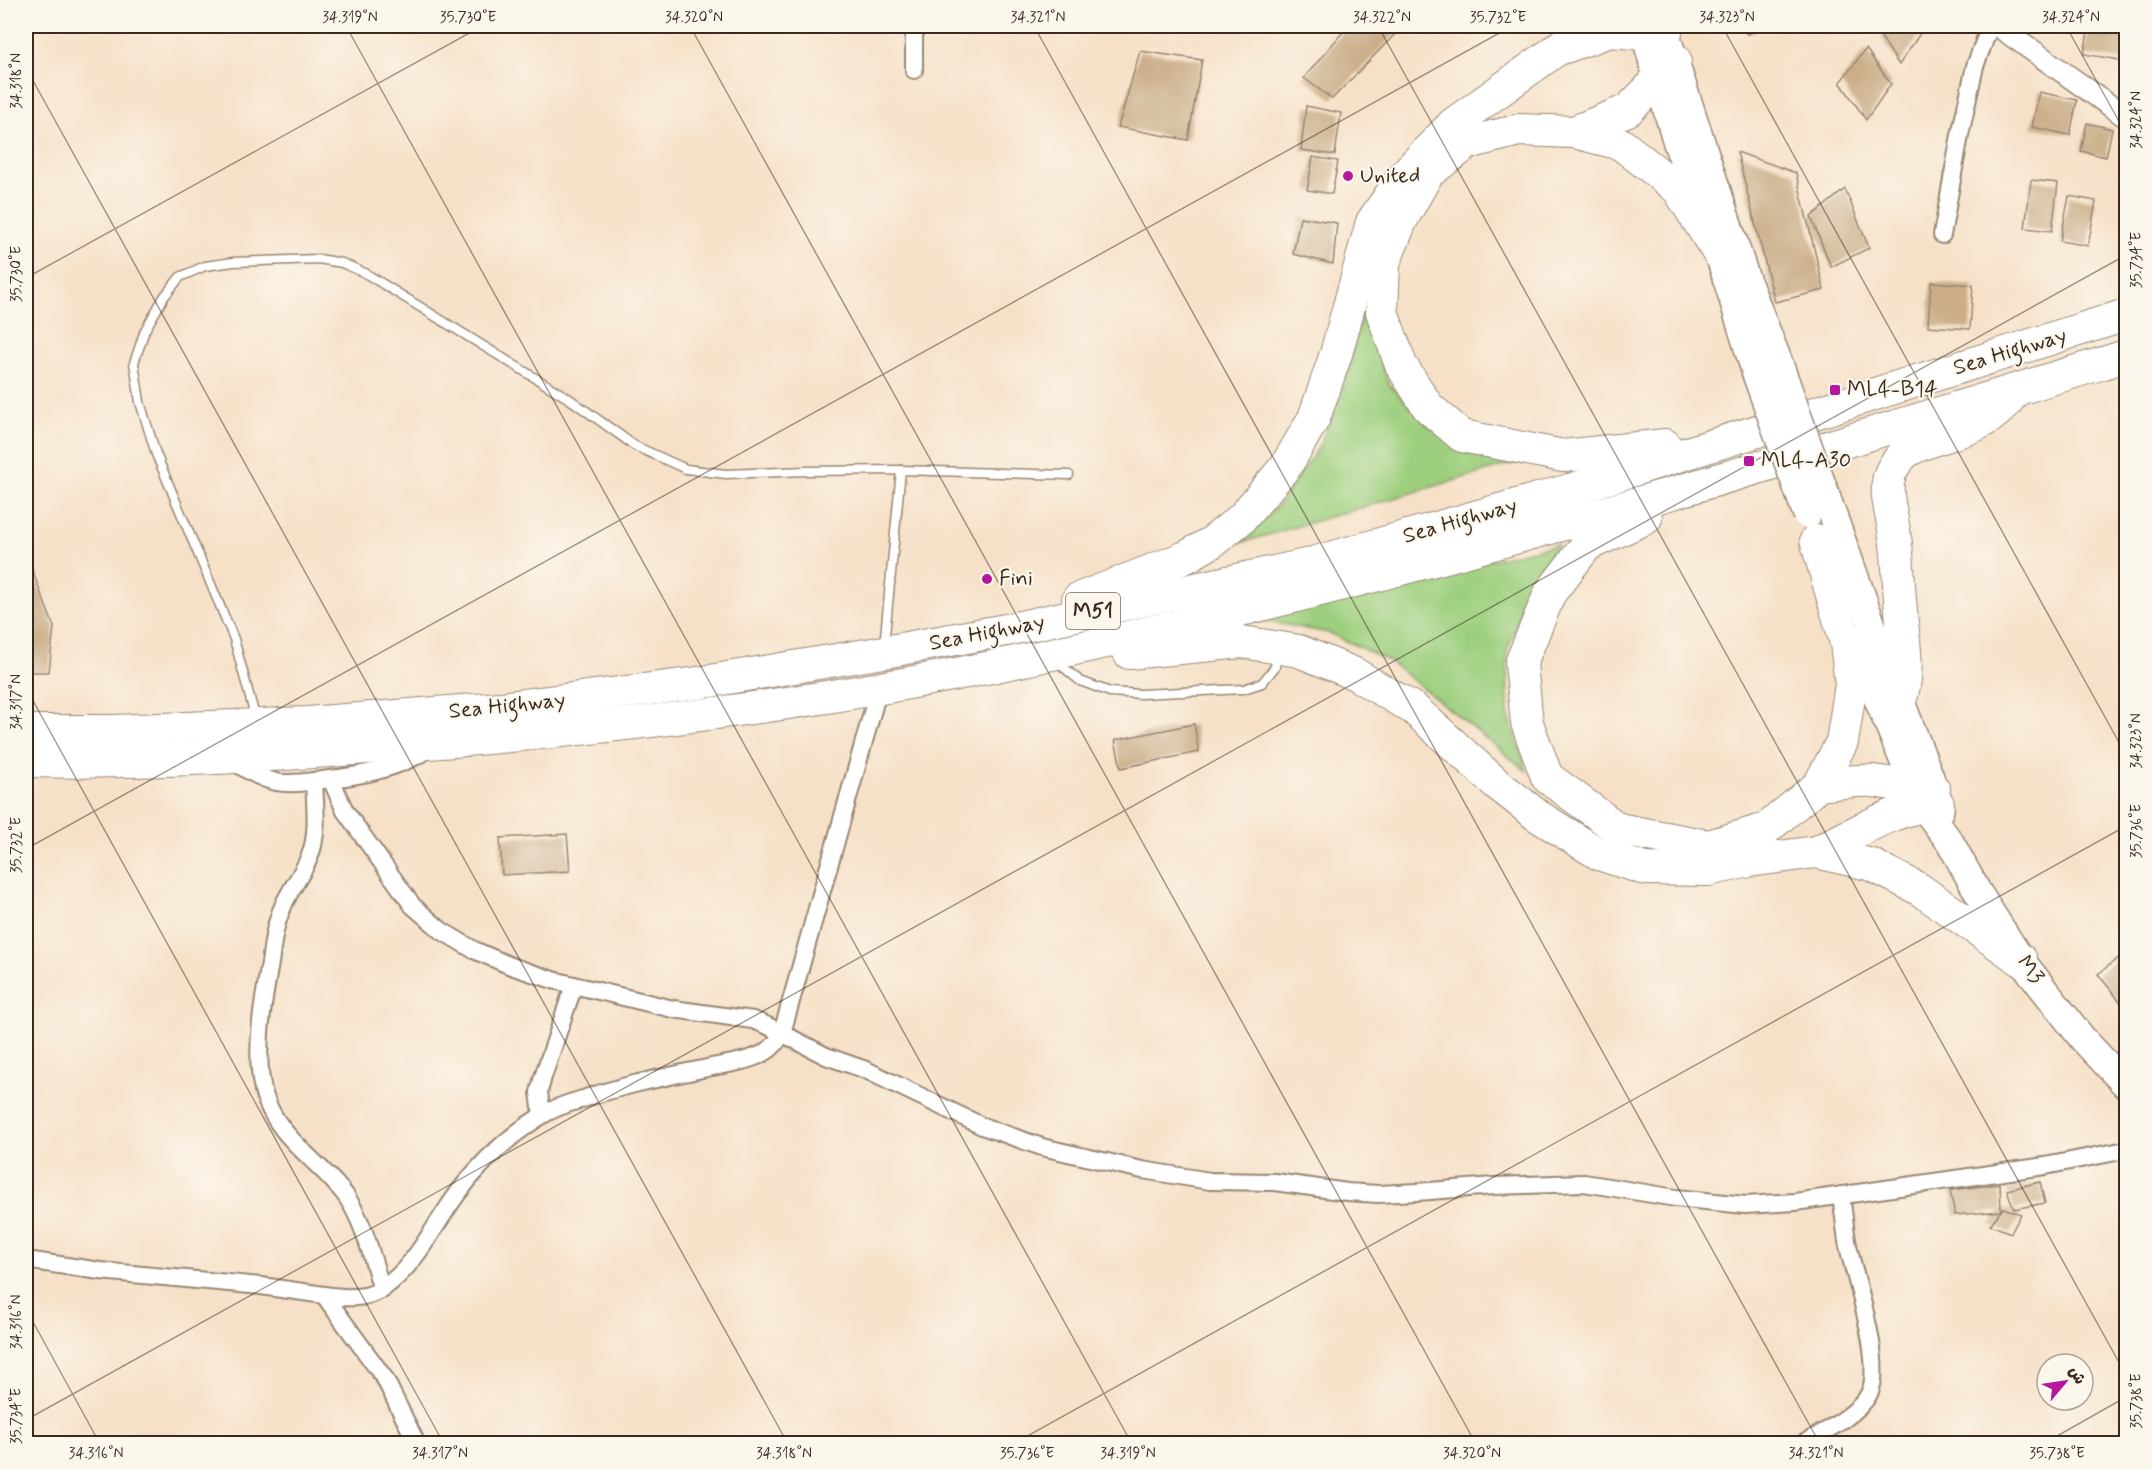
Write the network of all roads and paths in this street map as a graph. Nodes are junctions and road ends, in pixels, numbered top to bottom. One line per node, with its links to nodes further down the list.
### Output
1 (914, 26): 7 (street)
2 (1584, 26): 6 (highway)
3 (1990, 26): 10 (street)
4 (1998, 26): 8 (street)
5 (1658, 43): 6 (highway); 9 (highway); 11 (main road); 14 (main road)
6 (1555, 51): 21 (highway)
7 (914, 70)
8 (2127, 117)
9 (1574, 132): 11 (highway); 16 (highway)
10 (1942, 235)
11 (1719, 254): 14 (main road)
12 (2127, 315): 16 (highway, Sea Highway / M51)
13 (2127, 356): 15 (highway, Sea Highway / M51)
14 (1768, 368): 20 (main road, bridge)
15 (2016, 390): 19 (highway, Sea Highway / M51); 27 (highway)
16 (1732, 438): 21 (highway, Sea Highway / M51)
17 (901, 470): 18 (lane); 23 (lane); 28 (lane)
18 (1069, 475)
19 (1730, 476): 25 (highway, Sea Highway / M51); 35 (highway)
20 (1818, 521): 27 (main road); 35 (highway); 36 (main road)
21 (1006, 630): 23 (highway, Sea Highway / M51)
22 (1278, 648): 24 (highway); 24 (lane); 37 (highway)
23 (884, 652): 28 (highway, Sea Highway / M51)
24 (1056, 661): 25 (highway)
25 (991, 667): 26 (highway, Sea Highway / M51)
26 (879, 688): 30 (highway, Sea Highway / M51); 40 (street)
27 (1900, 700): 36 (main road)
28 (258, 725): 29 (highway, Sea Highway / M51)
29 (26, 731)
30 (439, 743): 31 (highway, Sea Highway / M51); 33 (street)
31 (230, 759): 32 (highway, Sea Highway / M51); 34 (street)
32 (26, 761)
33 (331, 779): 34 (street); 39 (street)
34 (314, 781): 46 (street)
35 (1819, 785): 36 (highway)
36 (1927, 797): 37 (highway); 38 (main road, M3)
37 (1816, 852): 38 (highway)
38 (2021, 960): 41 (main road, M3)
39 (574, 986): 40 (street); 42 (street)
40 (782, 1033): 42 (street); 44 (street)
41 (2127, 1085)
42 (542, 1115): 46 (street)
43 (2127, 1150): 44 (street)
44 (1841, 1195): 49 (street)
45 (26, 1260): 47 (street)
46 (382, 1290): 47 (street)
47 (324, 1295): 48 (street)
48 (417, 1443)
49 (1803, 1443)

